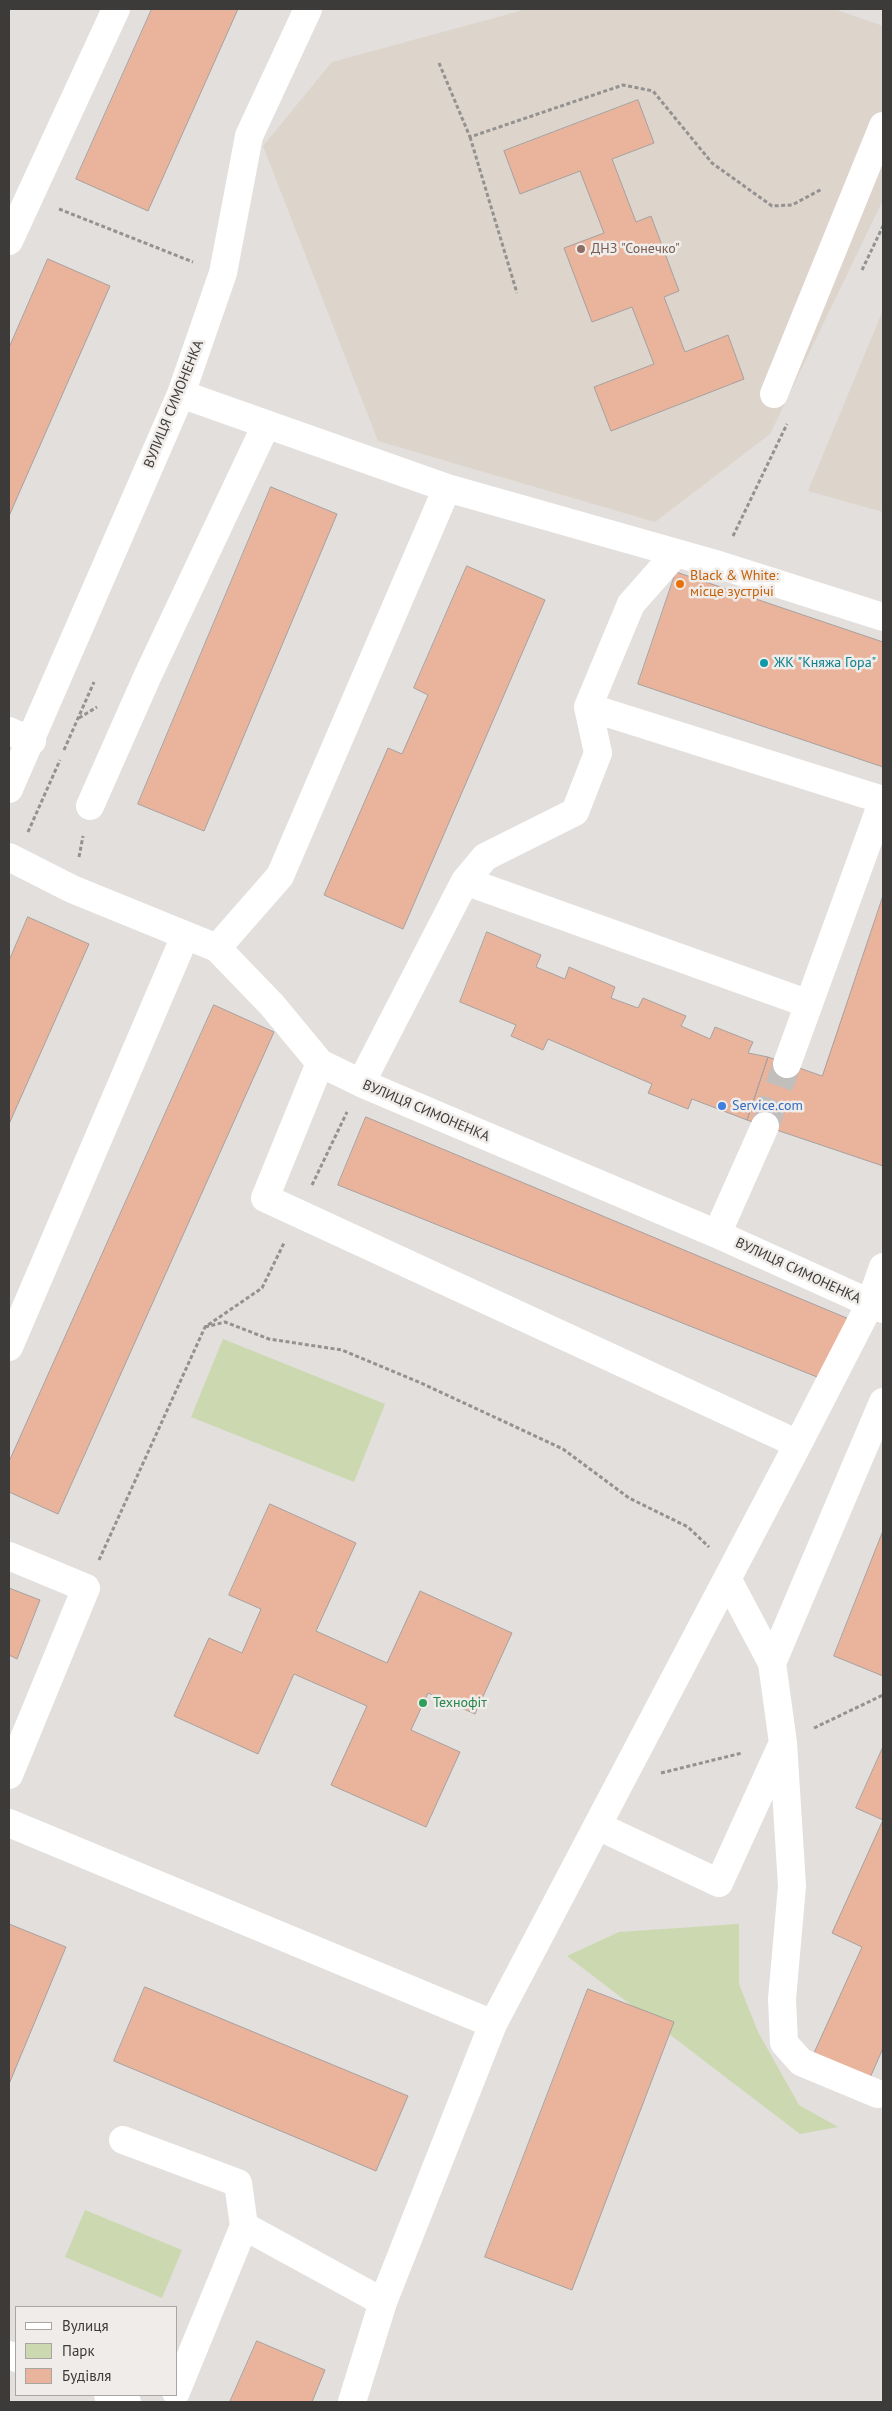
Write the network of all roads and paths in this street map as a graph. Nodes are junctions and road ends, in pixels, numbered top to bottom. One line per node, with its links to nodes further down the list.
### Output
1 (116, 9): 7 (street)
2 (308, 9): 9 (street, ВУЛИЦЯ СИМОНЕНКА)
3 (440, 63): 5 (path)
4 (883, 126): 6 (street)
5 (470, 137): 6 (path); 10 (path)
6 (866, 165): 12 (street)
7 (28, 197): 8 (street); 9 (path)
8 (9, 241)
9 (223, 273): 11 (street, ВУЛИЦЯ СИМОНЕНКА)
10 (517, 293)
11 (181, 394): 13 (street); 19 (street, ВУЛИЦЯ СИМОНЕНКА)
12 (774, 394)
13 (266, 425): 14 (street); 22 (street)
14 (447, 488): 15 (street); 27 (street)
15 (676, 553): 16 (street); 18 (street)
16 (883, 617)
17 (101, 704): 19 (path)
18 (588, 708): 21 (street); 24 (street)
19 (20, 736): 20 (street, ВУЛИЦЯ СИМОНЕНКА)
20 (9, 789)
21 (883, 800): 28 (street)
22 (90, 806): 25 (path)
23 (9, 857): 25 (street, ВУЛИЦЯ СИМОНЕНКА)
24 (466, 880): 28 (street); 31 (street)
25 (72, 889): 26 (street, ВУЛИЦЯ СИМОНЕНКА)
26 (185, 936): 27 (street, ВУЛИЦЯ СИМОНЕНКА); 38 (street)
27 (217, 948): 29 (street, ВУЛИЦЯ СИМОНЕНКА)
28 (809, 1004): 30 (street)
29 (320, 1063): 31 (street, ВУЛИЦЯ СИМОНЕНКА); 33 (street)
30 (787, 1064)
31 (361, 1083): 33 (path); 34 (street, ВУЛИЦЯ СИМОНЕНКА)
32 (765, 1126): 34 (street)
33 (299, 1212): 37 (path); 40 (street)
34 (717, 1234): 36 (street, ВУЛИЦЯ СИМОНЕНКА)
35 (883, 1266): 36 (street)
36 (876, 1306): 40 (street)
37 (205, 1327): 42 (path); 43 (path)
38 (9, 1347)
39 (883, 1402): 44 (street)
40 (798, 1444): 42 (street)
41 (9, 1556): 43 (street)
42 (728, 1580): 44 (street); 48 (street)
43 (86, 1588): 46 (street)
44 (772, 1663): 45 (street)
45 (783, 1743): 48 (street); 50 (street)
46 (9, 1775)
47 (9, 1822): 49 (street)
48 (598, 1826): 49 (street)
49 (493, 2024): 53 (street)
50 (878, 2094)
51 (123, 2140): 52 (street)
52 (244, 2226): 53 (street); 54 (street)
53 (382, 2302): 57 (street)
54 (178, 2388)
55 (111, 2396): 56 (street)
56 (127, 2402)
57 (352, 2402)

